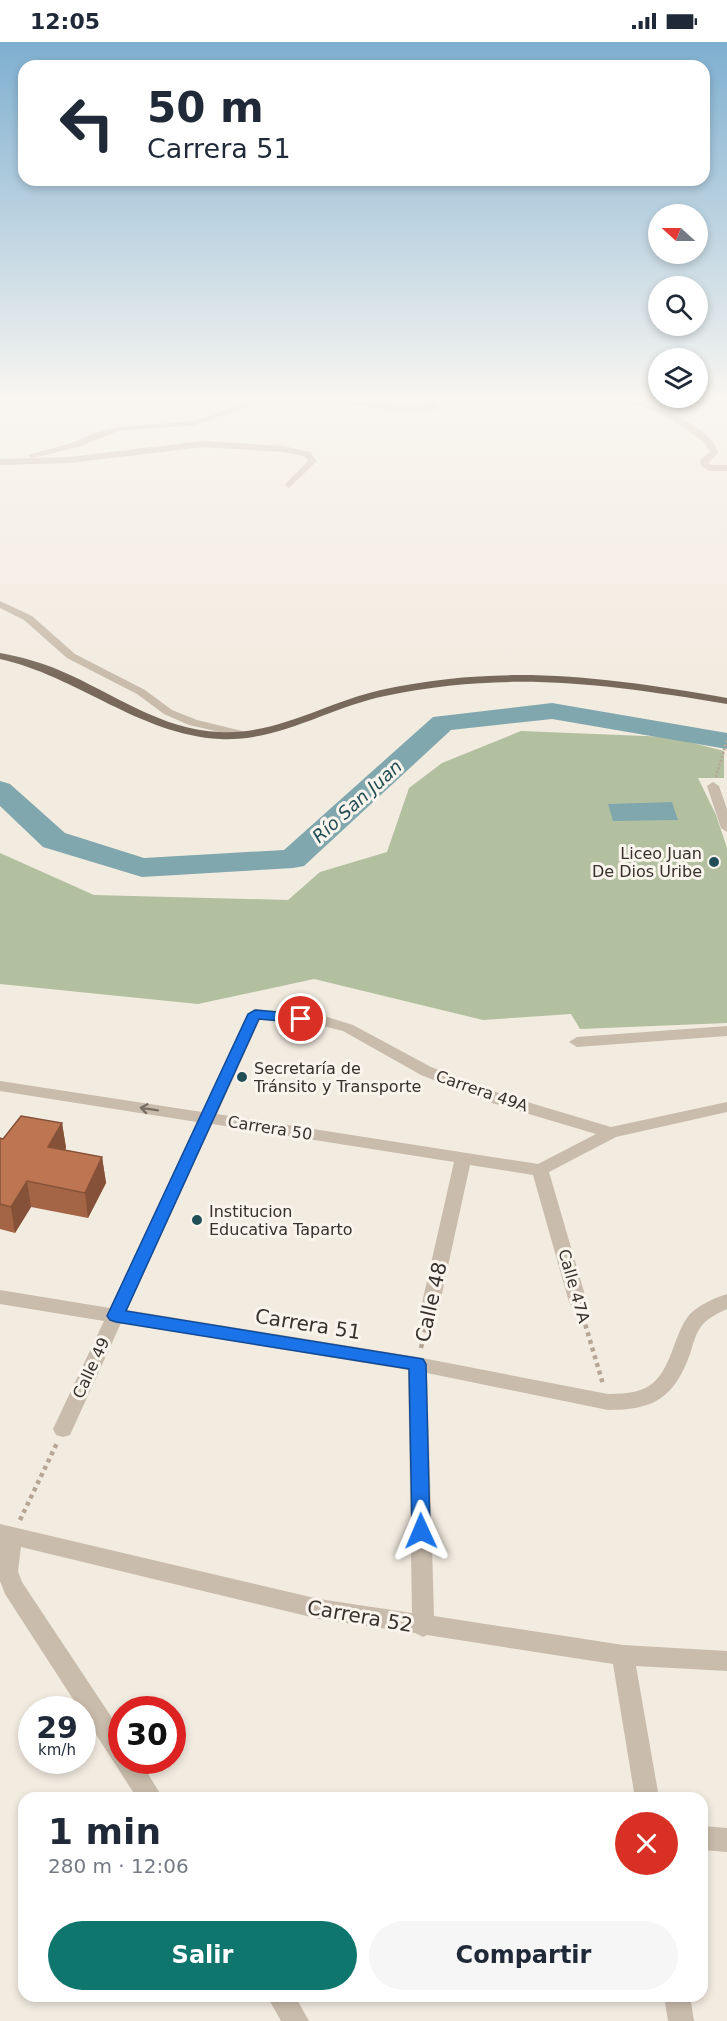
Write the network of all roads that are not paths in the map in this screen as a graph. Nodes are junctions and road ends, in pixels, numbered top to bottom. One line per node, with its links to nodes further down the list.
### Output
1 (0, 604): 4 (street)
2 (0, 656): 4 (main road)
3 (727, 701): 4 (main road)
4 (242, 734)
5 (713, 786): 6 (street)
6 (727, 828)
7 (255, 1014): 12 (street, Calle 49); 13 (street, Carrera 49A)
8 (727, 1031): 9 (street)
9 (577, 1042)
10 (0, 1086): 12 (street, Carrera 50, one-way to 10)
11 (727, 1107): 13 (street)
12 (207, 1118): 14 (street, Carrera 50); 20 (street, Calle 49)
13 (611, 1133): 15 (street)
14 (463, 1158): 15 (street, Carrera 50); 19 (street, Calle 48)
15 (540, 1170): 18 (street, Calle 47A)
16 (0, 1297): 20 (street, Carrera 51)
17 (727, 1301): 21 (street, Carrera 51)
18 (578, 1302)
19 (429, 1312)
20 (116, 1316): 21 (street, Carrera 51); 22 (street, Calle 49)
21 (417, 1364): 24 (street, Calle 48)
22 (63, 1429)
23 (6, 1535): 24 (street, Carrera 52); 27 (street)
24 (423, 1627): 25 (street, Carrera 52)
25 (623, 1655): 26 (street, Carrera 52); 30 (street)
26 (727, 1661)
27 (108, 1733)
28 (135, 1774): 29 (street)
29 (147, 1792)
30 (646, 1792)
31 (708, 1838): 32 (street)
32 (727, 1840)
33 (284, 2002): 35 (street)
34 (678, 2002): 36 (street)
35 (296, 2021)
36 (681, 2021)

